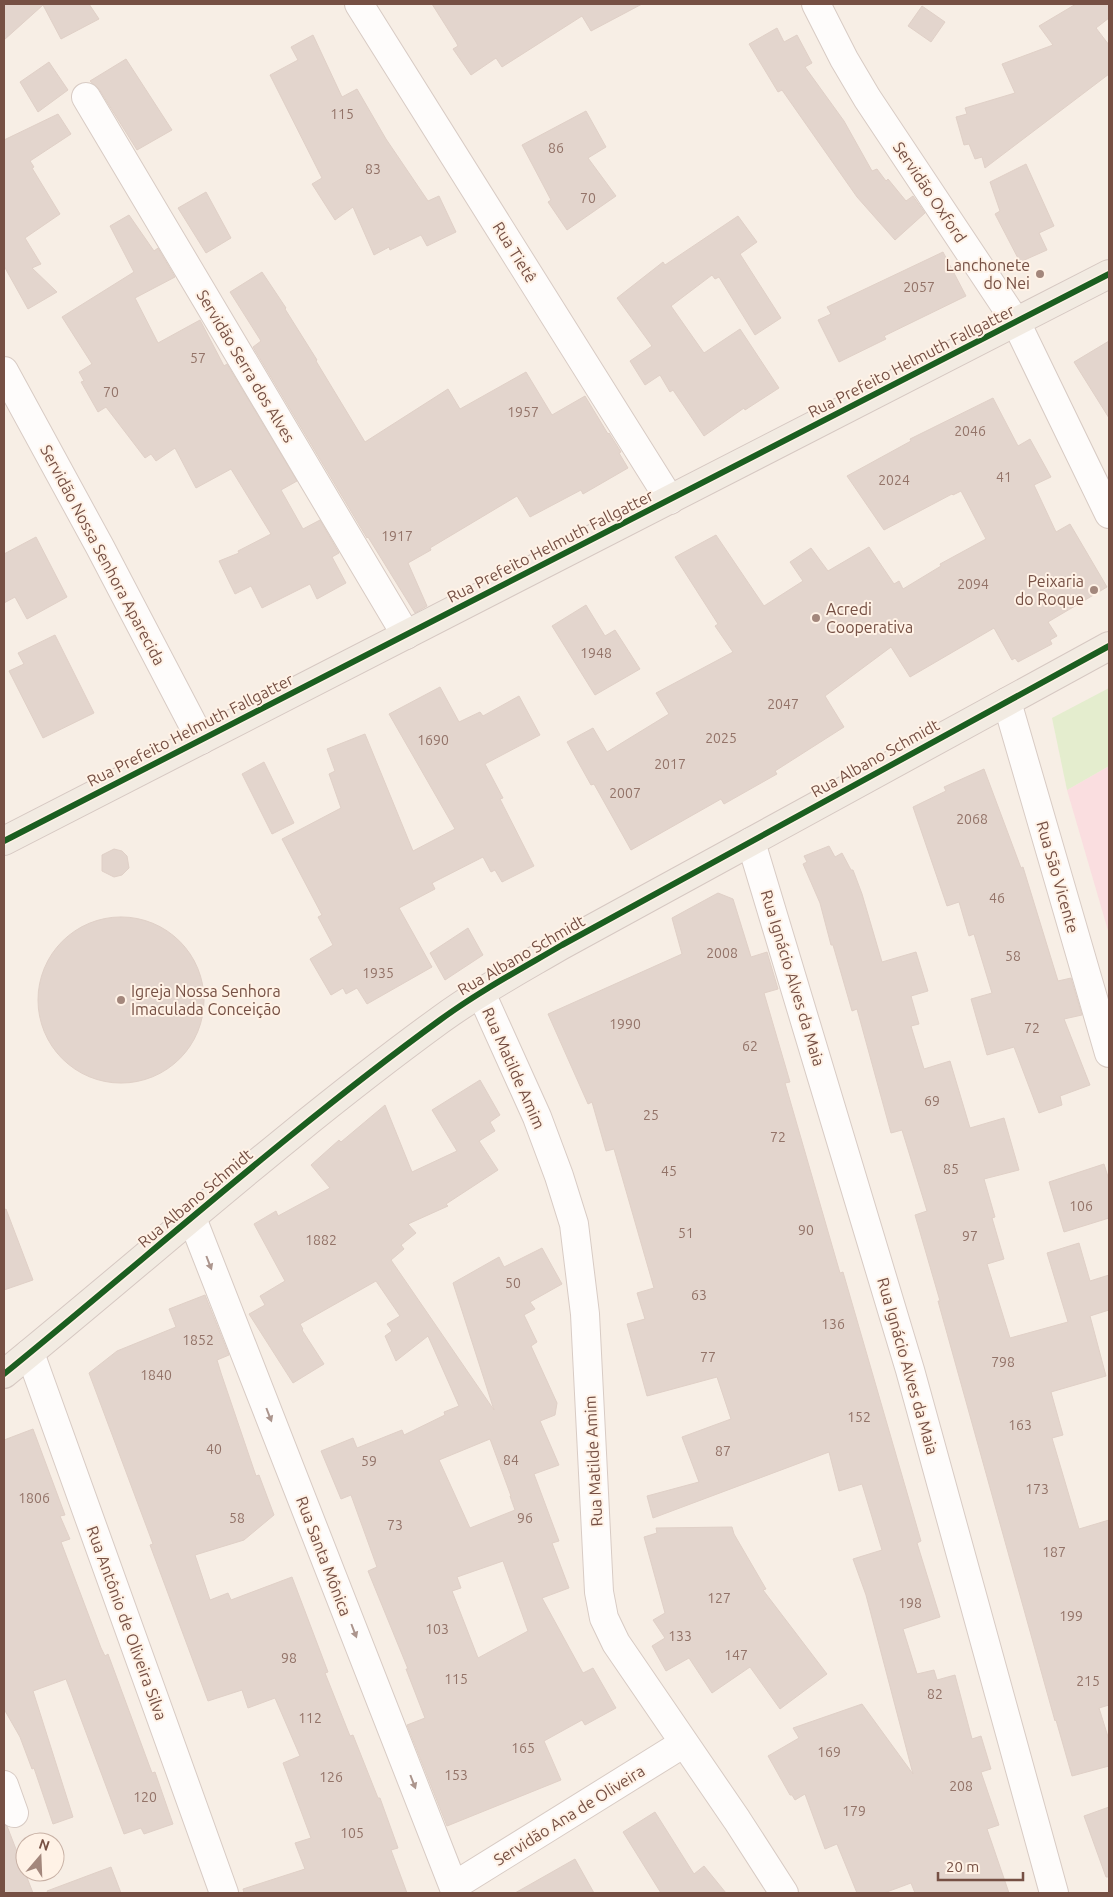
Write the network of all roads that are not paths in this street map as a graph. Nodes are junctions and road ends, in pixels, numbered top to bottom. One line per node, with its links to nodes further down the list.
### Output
1 (359, 4): 7 (street, Rua Tietê)
2 (816, 4): 5 (street, Servidão Oxford)
3 (86, 96): 9 (street, Servidão Serra dos Alves)
4 (1109, 274): 5 (main road, Rua Prefeito Helmuth Fallgatter)
5 (1016, 322): 7 (main road, Rua Prefeito Helmuth Fallgatter); 8 (street, Servidão Oxford)
6 (4, 371): 12 (street, Servidão Nossa Senhora Aparecida)
7 (670, 500): 9 (main road, Rua Prefeito Helmuth Fallgatter)
8 (1109, 514)
9 (406, 635): 12 (main road, Rua Prefeito Helmuth Fallgatter)
10 (1109, 646): 11 (main road, Rua Albano Schmidt)
11 (1006, 702): 14 (main road, Rua Albano Schmidt); 16 (street, Rua São Vicente)
12 (201, 740): 13 (main road, Rua Prefeito Helmuth Fallgatter)
13 (4, 841)
14 (751, 842): 15 (main road, Rua Albano Schmidt); 26 (street, Rua Ignácio Alves da Maia)
15 (481, 993): 17 (main road, Rua Albano Schmidt); 20 (street, Rua Matilde Amim)
16 (1109, 1053)
17 (192, 1218): 18 (main road, Rua Albano Schmidt); 23 (street, Rua Santa Mônica, one-way to 23)
18 (30, 1353): 19 (main road, Rua Albano Schmidt); 24 (street, Rua Antônio de Oliveira Silva)
19 (4, 1374)
20 (684, 1743): 23 (street, Servidão Ana de Oliveira); 25 (street, Rua Matilde Amim)
21 (4, 1785): 22 (street)
22 (14, 1814)
23 (455, 1890)
24 (224, 1893)
25 (784, 1893)
26 (1054, 1893)

